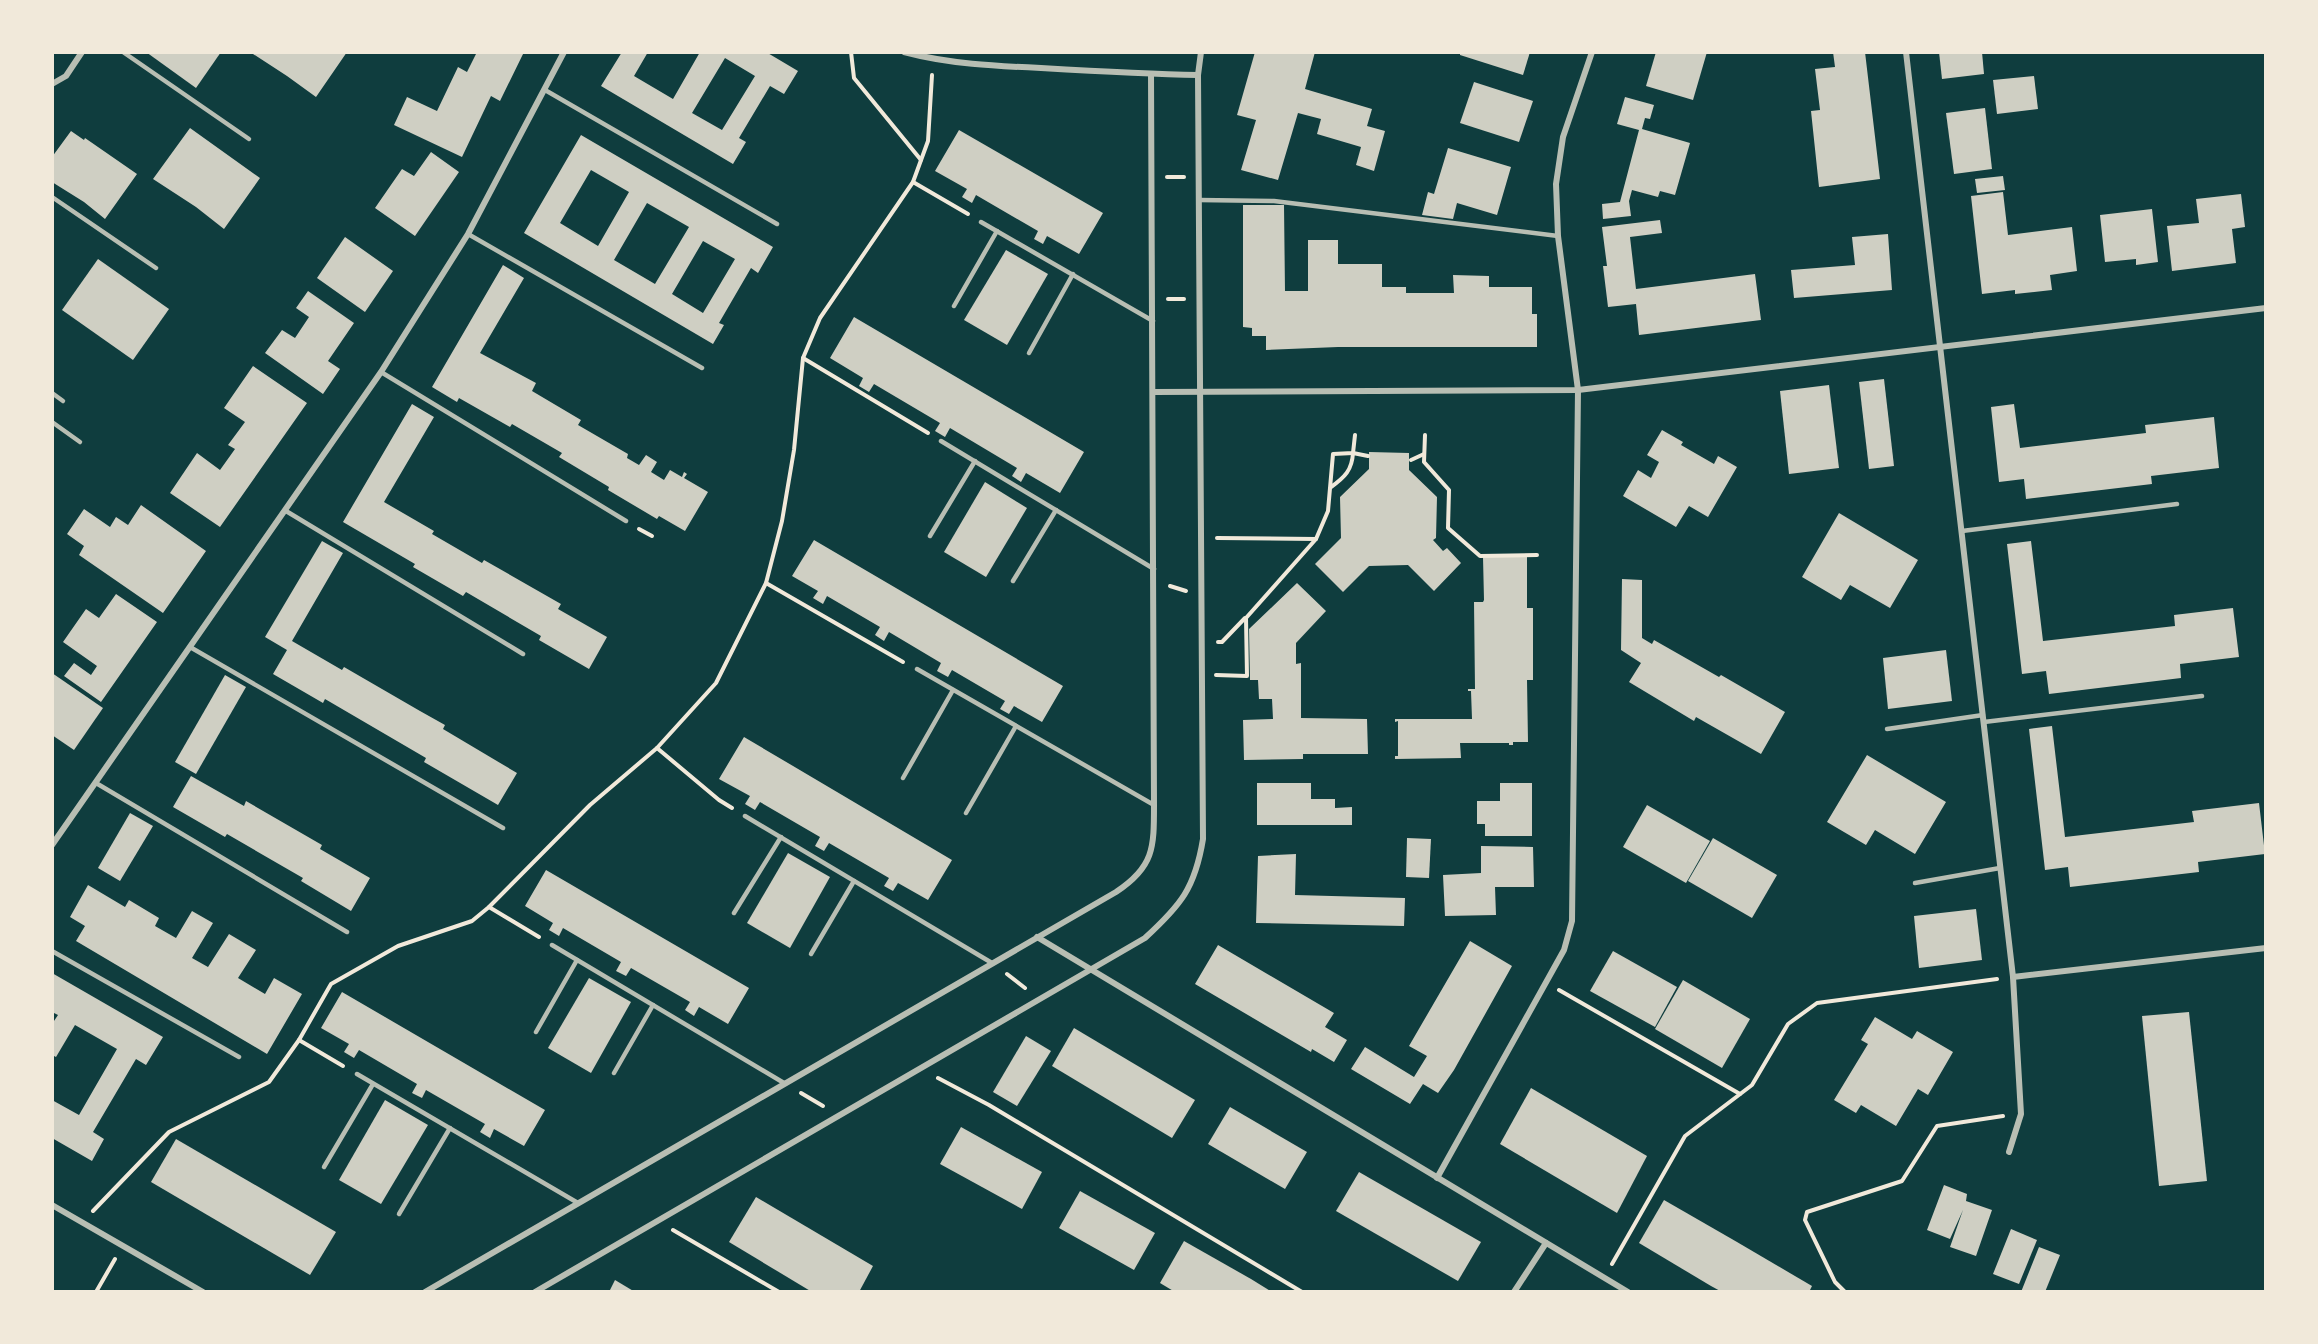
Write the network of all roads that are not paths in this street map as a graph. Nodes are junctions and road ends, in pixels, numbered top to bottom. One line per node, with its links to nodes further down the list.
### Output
1 (82, 52): 10 (street)
2 (123, 52): 12 (lane)
3 (564, 52): 11 (street)
4 (904, 52): 8 (street)
5 (1201, 52): 9 (street)
6 (1592, 52): 19 (street)
7 (1906, 52): 25 (street)
8 (1151, 74): 9 (street); 24 (street)
9 (1198, 75): 14 (street)
10 (52, 84)
11 (545, 90): 16 (lane); 18 (street)
12 (249, 140)
13 (52, 197): 20 (lane)
14 (1199, 200): 19 (lane); 30 (street)
15 (981, 222): 17 (lane)
16 (777, 224)
17 (997, 231): 21 (lane); 22 (lane)
18 (468, 234): 27 (lane); 28 (street)
19 (1558, 236): 29 (street)
20 (156, 268)
21 (1073, 274): 24 (lane); 26 (lane)
22 (954, 306)
23 (2265, 308): 25 (street)
24 (1153, 321): 31 (street)
25 (1940, 348): 29 (street); 42 (street)
26 (1029, 353)
27 (702, 368)
28 (381, 372): 40 (street); 41 (lane)
29 (1578, 390): 30 (street); 86 (street)
30 (1201, 391): 31 (street); 74 (street)
31 (1154, 392): 44 (street)
32 (52, 393): 33 (lane)
33 (63, 401)
34 (52, 422): 36 (lane)
35 (941, 441): 37 (lane)
36 (80, 442)
37 (975, 461): 39 (lane); 43 (lane)
38 (2177, 504): 42 (lane)
39 (1056, 510): 44 (lane); 45 (lane)
40 (286, 511): 46 (street); 47 (lane)
41 (626, 521)
42 (1962, 531): 51 (street)
43 (930, 536)
44 (1154, 569): 56 (street)
45 (1013, 581)
46 (190, 647): 55 (street); 59 (lane)
47 (523, 654)
48 (917, 669): 49 (lane)
49 (953, 690): 52 (lane); 54 (lane)
50 (2202, 696): 51 (lane)
51 (1983, 718): 53 (lane); 62 (street)
52 (1016, 726): 56 (lane); 57 (lane)
53 (1887, 729)
54 (903, 778)
55 (96, 783): 61 (street); 66 (lane)
56 (1154, 805): 67 (street)
57 (966, 813)
58 (745, 816): 60 (lane)
59 (503, 828)
60 (781, 837): 63 (lane); 65 (lane)
61 (52, 845)
62 (2000, 868): 64 (lane); 75 (street)
63 (854, 881): 71 (lane); 73 (lane)
64 (1915, 883)
65 (734, 913)
66 (347, 932)
67 (1037, 937): 73 (street); 74 (street)
68 (552, 945): 72 (lane)
69 (2265, 948): 75 (street)
70 (52, 951): 78 (lane)
71 (811, 954)
72 (578, 960): 76 (lane); 77 (lane)
73 (992, 963): 81 (street)
74 (1091, 970): 86 (street); 93 (street)
75 (2013, 977): 84 (street)
76 (653, 1005): 79 (lane); 81 (lane)
77 (536, 1032)
78 (238, 1057)
79 (614, 1073)
80 (357, 1074): 82 (lane)
81 (784, 1083): 87 (street)
82 (373, 1084): 83 (lane); 85 (lane)
83 (450, 1128): 87 (lane); 89 (lane)
84 (2009, 1152)
85 (324, 1167)
86 (1437, 1178): 90 (street)
87 (578, 1203): 92 (street)
88 (52, 1205): 91 (street)
89 (399, 1214)
90 (1546, 1242): 94 (street); 95 (street)
91 (202, 1292)
92 (424, 1292)
93 (535, 1292)
94 (1514, 1292)
95 (1628, 1292)

